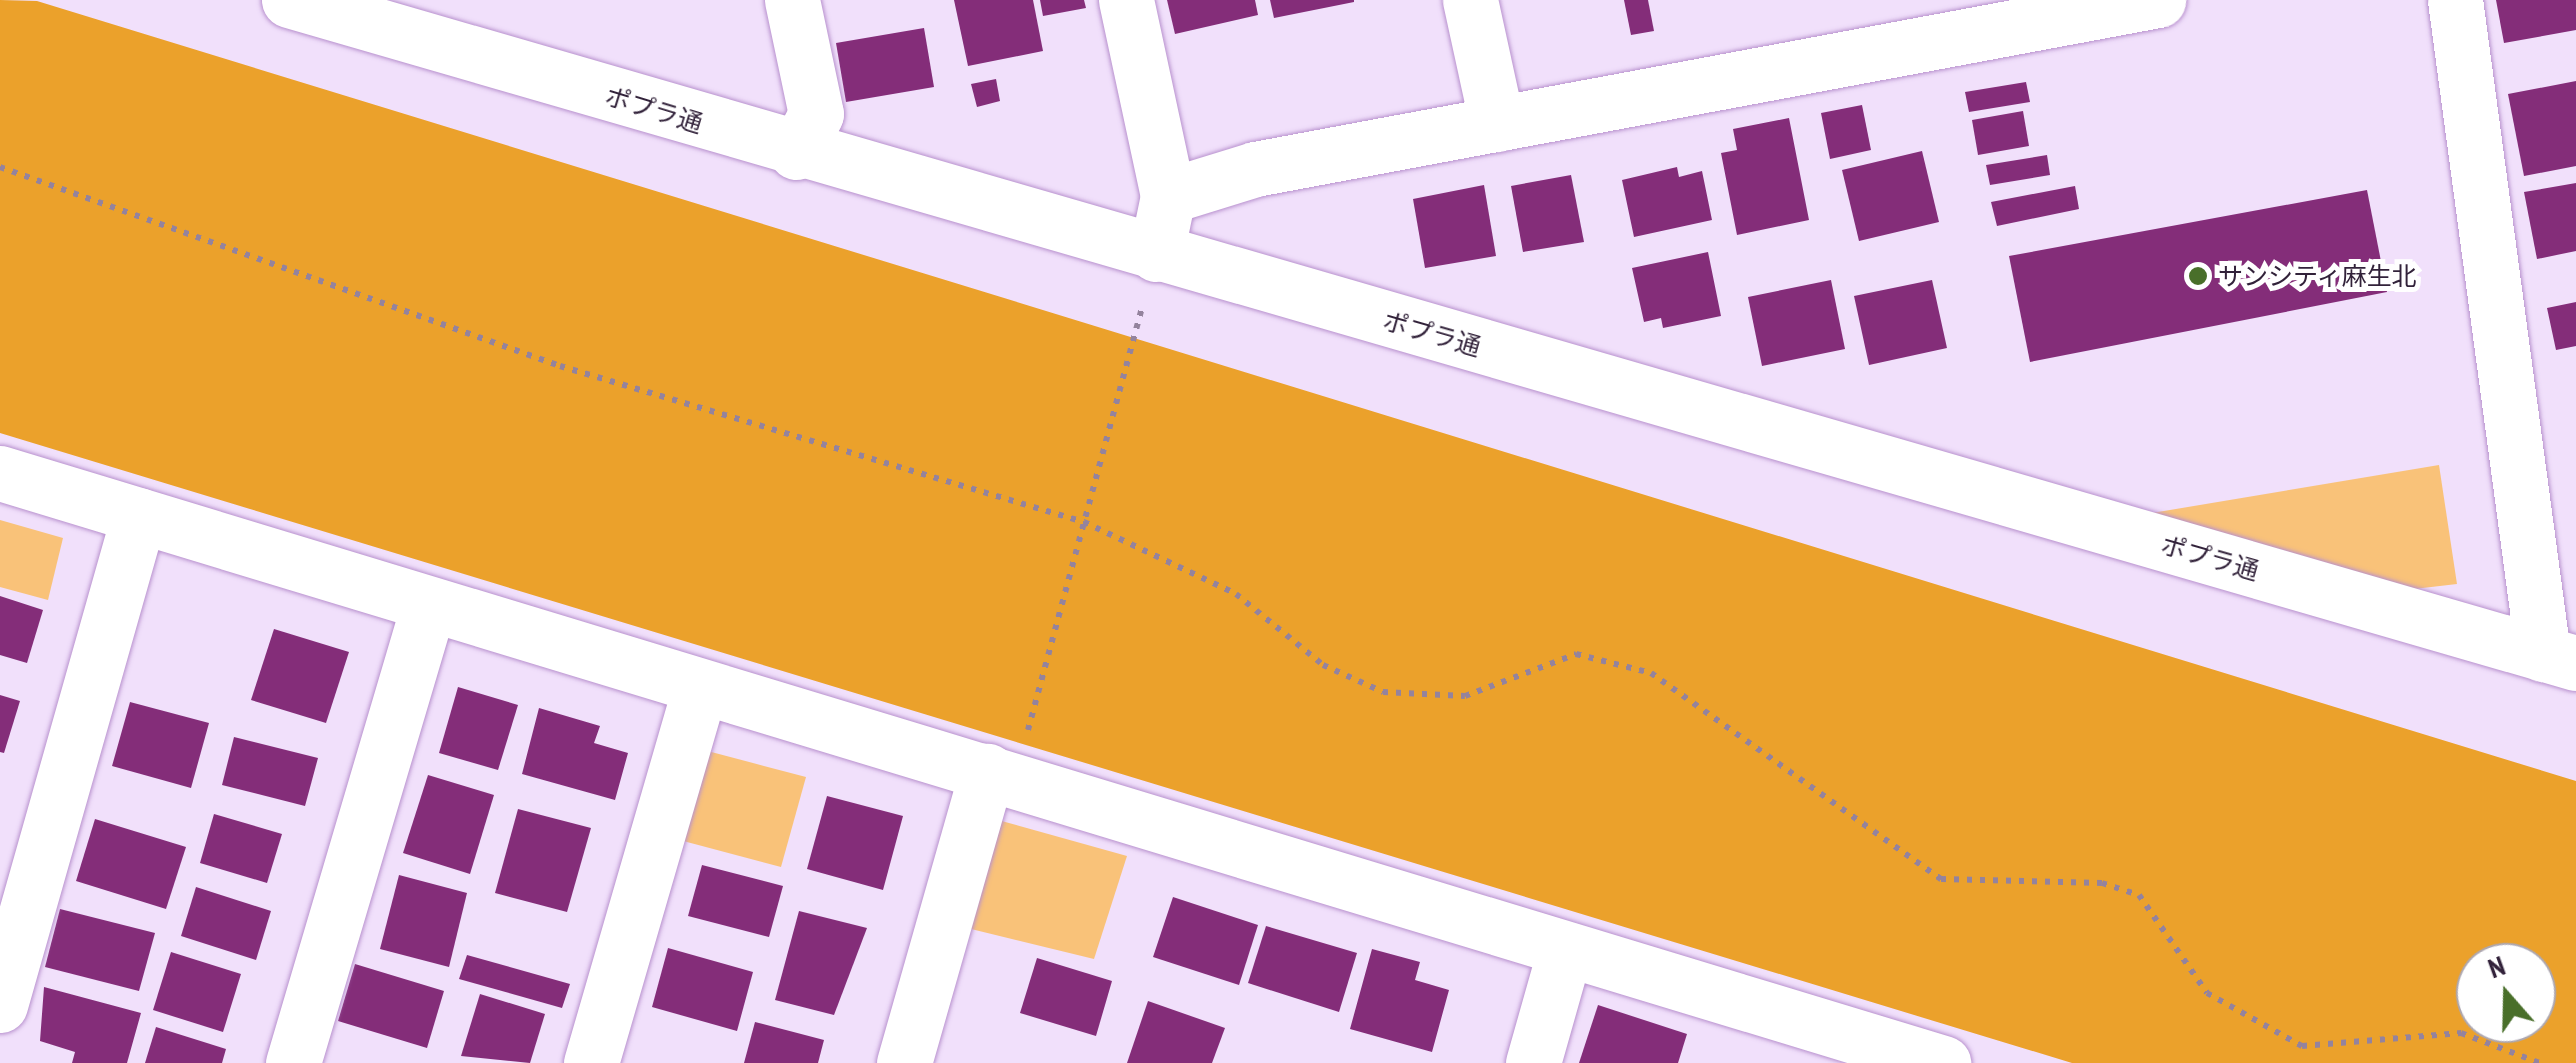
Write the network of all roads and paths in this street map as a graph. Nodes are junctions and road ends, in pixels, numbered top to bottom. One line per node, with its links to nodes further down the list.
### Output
1 (290, 0): 8 (street, ポプラ通)
2 (792, 0): 8 (street)
3 (1126, 0): 10 (street)
4 (1470, 0): 7 (street)
5 (2158, 0): 7 (street)
6 (2455, 0): 16 (street)
7 (1497, 124): 10 (street)
8 (796, 152): 11 (street, ポプラ通)
9 (0, 168): 14 (path)
10 (1168, 196): 11 (street)
11 (1156, 254): 14 (path); 16 (street, ポプラ通)
12 (0, 473): 13 (street)
13 (139, 515): 15 (street); 20 (street)
14 (1084, 522): 18 (path); 27 (path)
15 (428, 606): 17 (street); 22 (street)
16 (2560, 658)
17 (700, 687): 18 (street); 23 (street)
18 (1009, 778): 19 (street); 24 (street)
19 (1566, 950): 21 (street); 25 (street)
20 (0, 1005)
21 (1844, 1049): 26 (street)
22 (293, 1063)
23 (591, 1063)
24 (904, 1063)
25 (1532, 1063)
26 (1943, 1063)
27 (2540, 1063)

